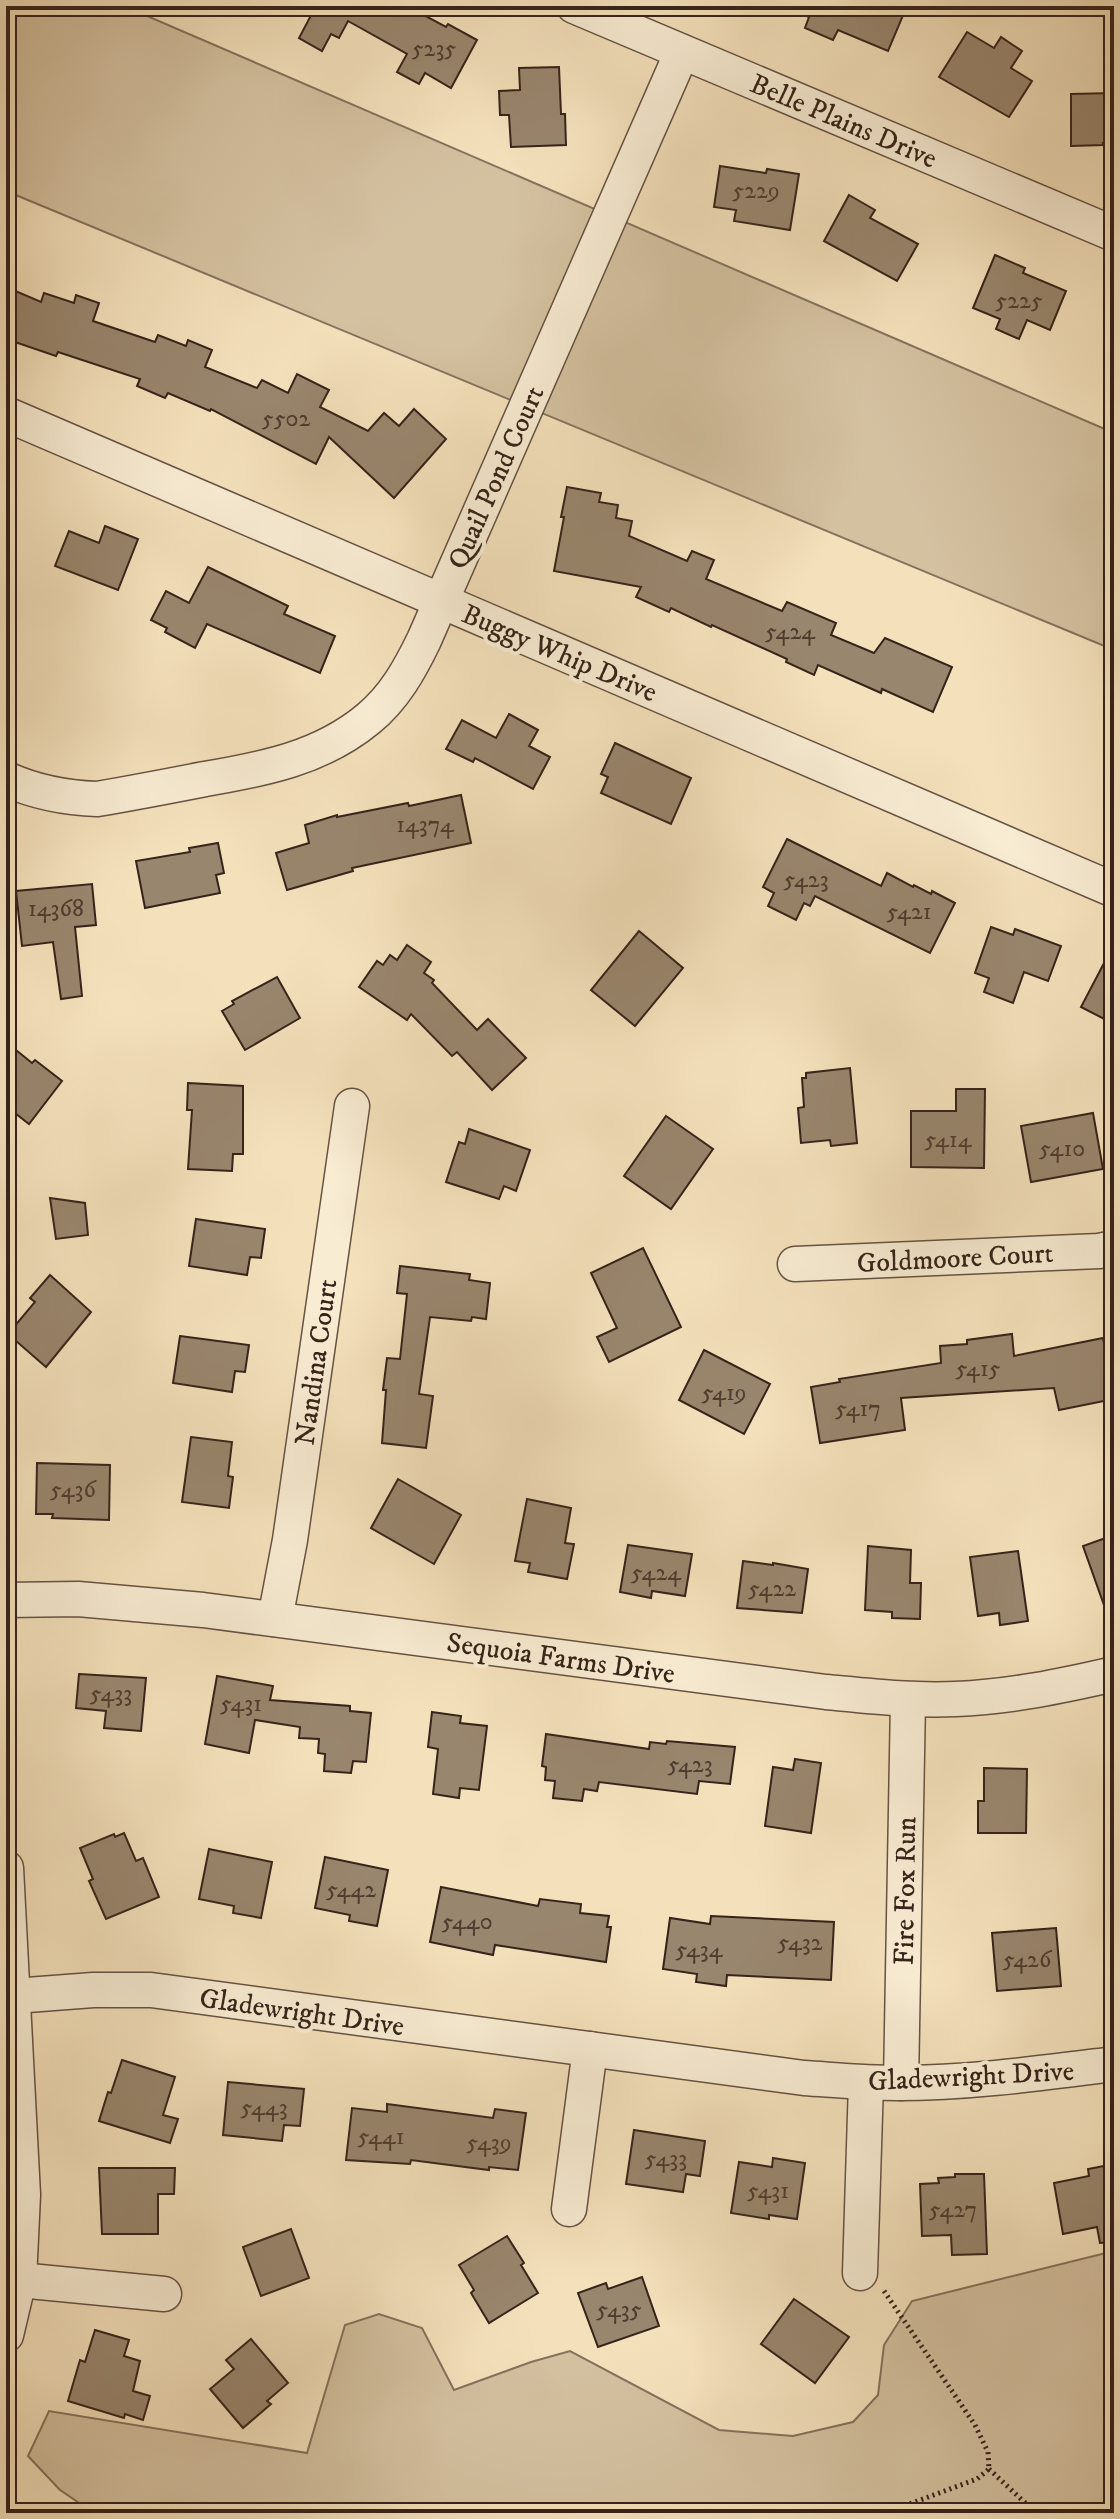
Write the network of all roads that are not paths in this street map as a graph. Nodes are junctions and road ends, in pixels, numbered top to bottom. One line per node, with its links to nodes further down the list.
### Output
1 (574, 6): 2 (street, Belle Plains Drive)
2 (682, 52): 3 (street, Belle Plains Drive); 5 (street, Quail Pond Court)
3 (1114, 234)
4 (6, 414): 5 (street, Buggy Whip Drive)
5 (441, 601): 6 (street, Quail Pond Court); 7 (street, Buggy Whip Drive)
6 (6, 779)
7 (1114, 890)
8 (352, 1106): 12 (street, Nandina Court)
9 (1114, 1248): 10 (street, Goldmoore Court)
10 (795, 1264)
11 (6, 1600): 12 (street, Sequoia Farms Drive)
12 (275, 1619): 14 (street, Sequoia Farms Drive)
13 (1114, 1674): 14 (street, Sequoia Farms Drive)
14 (908, 1700): 20 (street, Fire Fox Run)
15 (6, 1868): 16 (street)
16 (14, 1996): 17 (street, Gladewright Drive); 23 (street)
17 (590, 2049): 19 (street, Gladewright Drive); 21 (street)
18 (1114, 2064): 20 (street, Gladewright Drive)
19 (866, 2083): 20 (street, Gladewright Drive); 22 (street)
20 (901, 2083)
21 (569, 2209)
22 (860, 2273)
23 (19, 2280): 24 (street); 25 (street)
24 (164, 2294)
25 (6, 2335)

